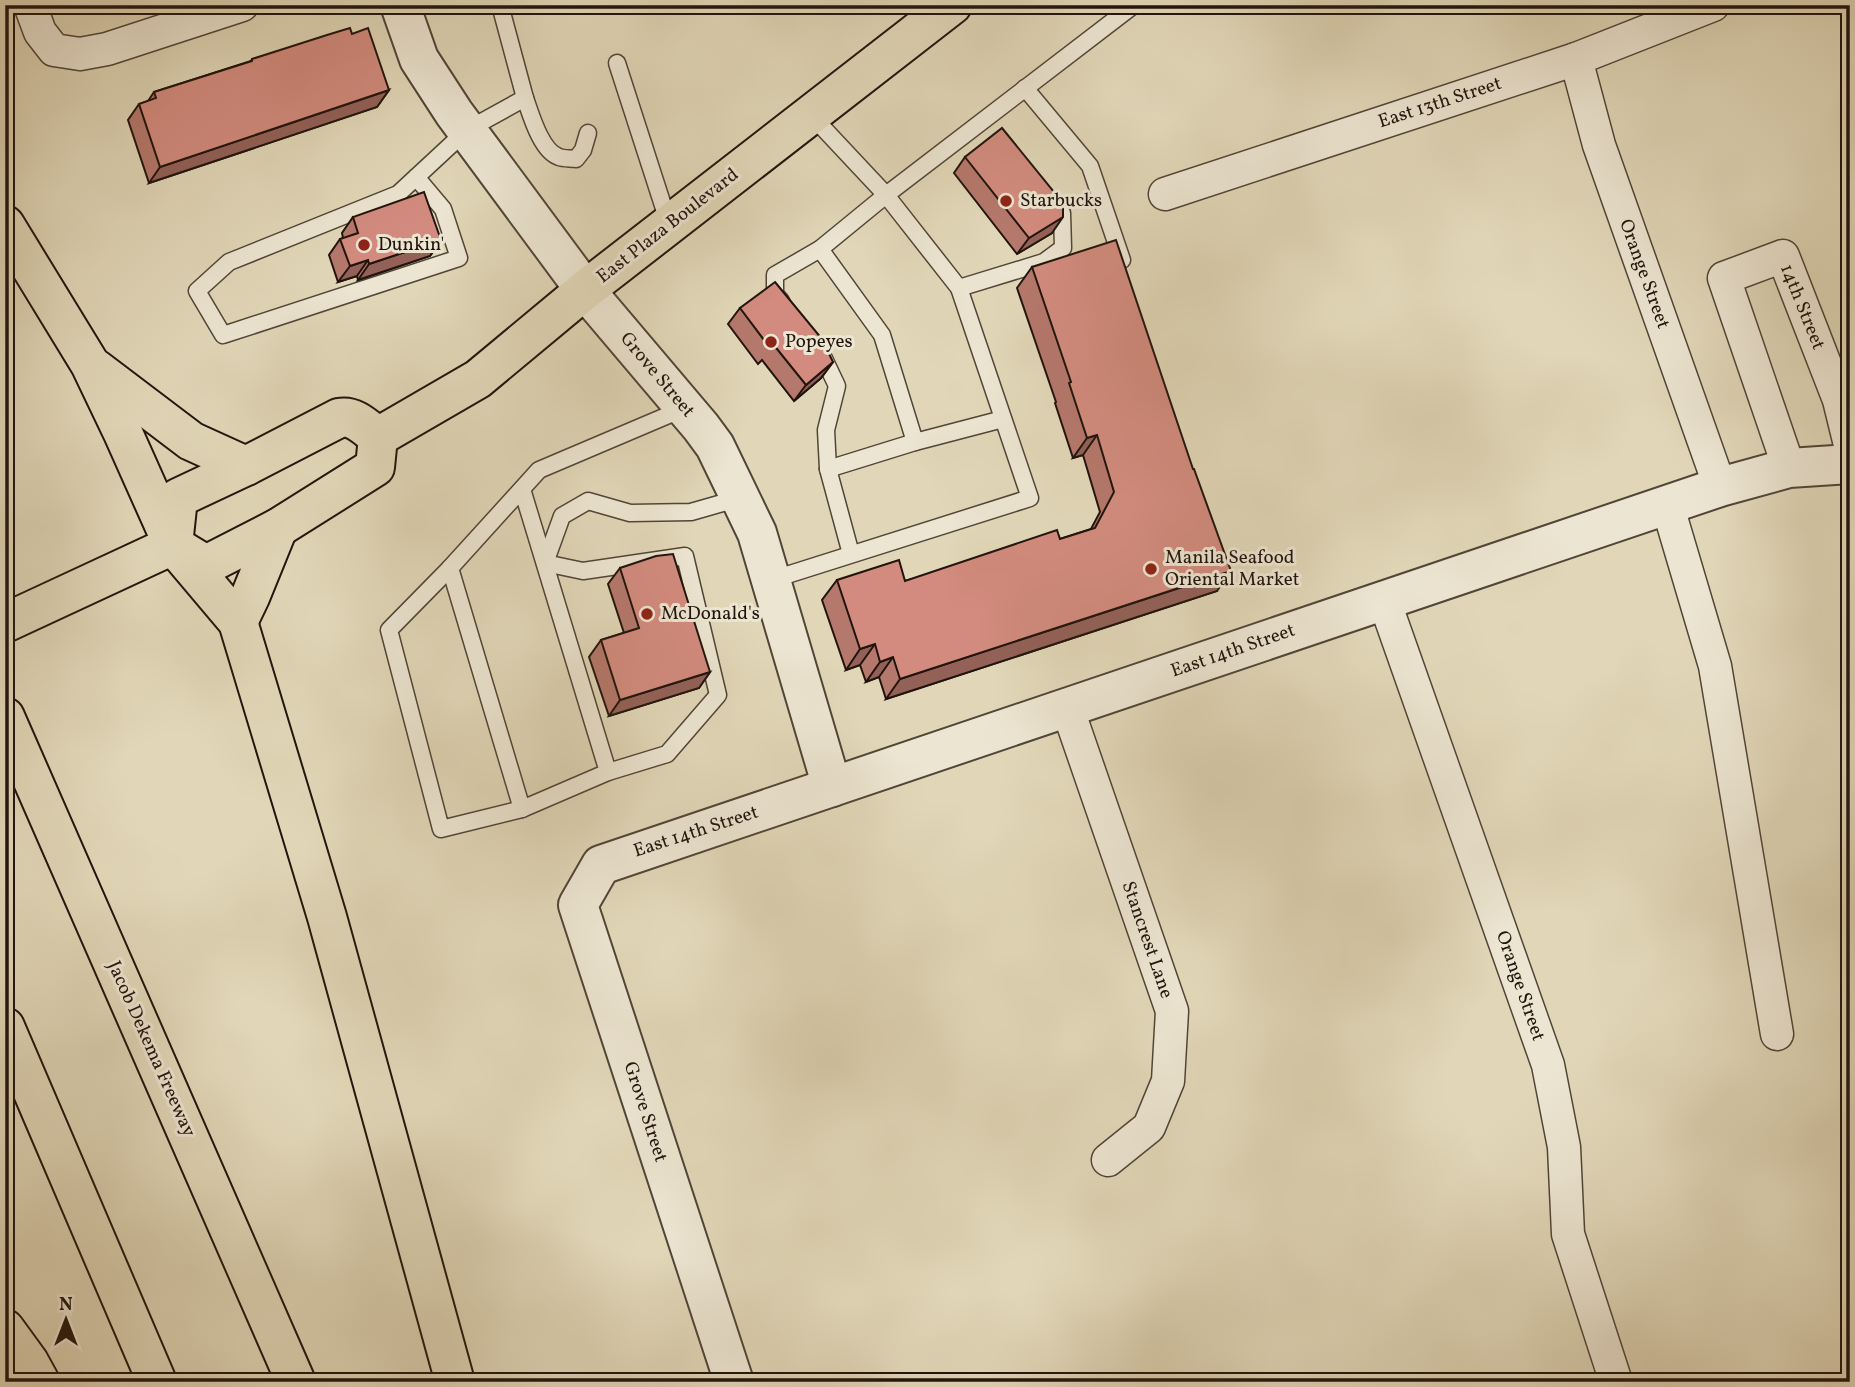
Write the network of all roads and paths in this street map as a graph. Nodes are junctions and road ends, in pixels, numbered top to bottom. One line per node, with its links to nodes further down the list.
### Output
1 (30, 5): 2 (street)
2 (242, 5)
3 (400, 5): 13 (street, Grove Street)
4 (500, 5): 11 (lane)
5 (952, 5): 12 (main road, East Plaza Boulevard)
6 (1134, 5): 10 (lane)
7 (1713, 5): 8 (street, East 13th Street)
8 (1576, 58): 17 (street, East 13th Street); 37 (street, Orange Street)
9 (617, 63): 20 (lane)
10 (1025, 88): 18 (lane); 22 (lane)
11 (525, 98): 13 (lane); 14 (lane)
12 (811, 115): 18 (lane); 20 (main road, East Plaza Boulevard)
13 (467, 130): 15 (lane); 24 (street, Grove Street)
14 (588, 133)
15 (416, 177): 15 (lane)
16 (1045, 192): 23 (lane)
17 (1165, 194)
18 (886, 195): 21 (lane); 23 (lane)
19 (5, 225): 27 (main road)
20 (669, 225): 24 (main road, East Plaza Boulevard)
21 (820, 249): 25 (lane); 31 (lane)
22 (1126, 271)
23 (959, 288): 29 (lane)
24 (585, 290): 28 (street, Grove Street); 30 (main road, East Plaza Boulevard)
25 (791, 313)
26 (808, 333): 36 (lane)
27 (90, 364): 34 (main road); 42 (main road)
28 (685, 408): 38 (lane); 39 (street, Grove Street)
29 (1003, 419): 31 (lane); 43 (lane)
30 (378, 437): 34 (main road); 41 (main road)
31 (915, 442): 36 (lane)
32 (1850, 445): 35 (street, 14th Street)
33 (1850, 464): 35 (street, East 14th Street)
34 (247, 467): 42 (main road)
35 (1789, 468): 37 (street, East 14th Street)
36 (828, 469): 43 (lane)
37 (1720, 487): 40 (street, East 14th Street)
38 (522, 489): 44 (lane); 45 (lane)
39 (740, 498): 44 (lane); 46 (street, Grove Street)
40 (1667, 504): 47 (street, East 14th Street); 57 (street)
41 (278, 528): 42 (main road); 48 (main road)
42 (173, 545): 48 (main road); 49 (main road)
43 (851, 554): 46 (lane)
44 (545, 563): 52 (lane); 52 (lane)
45 (450, 568): 54 (lane); 54 (lane)
46 (771, 580): 53 (street, Grove Street)
47 (1384, 600): 50 (street, East 14th Street); 65 (street, Orange Street)
48 (237, 622): 63 (main road)
49 (5, 623)
50 (1067, 707): 53 (street, East 14th Street); 58 (street, Stancrest Lane)
51 (7, 722): 62 (main road, Jacob Dekema Freeway)
52 (608, 772): 54 (lane)
53 (832, 788): 55 (street, East 14th Street)
54 (522, 809)
55 (620, 857): 64 (street, Grove Street)
56 (5, 1027): 61 (main road)
57 (1777, 1034)
58 (1108, 1160)
59 (5, 1329): 60 (main road)
60 (40, 1382)
61 (157, 1382)
62 (296, 1382)
63 (455, 1382)
64 (734, 1382)
65 (1615, 1382)

